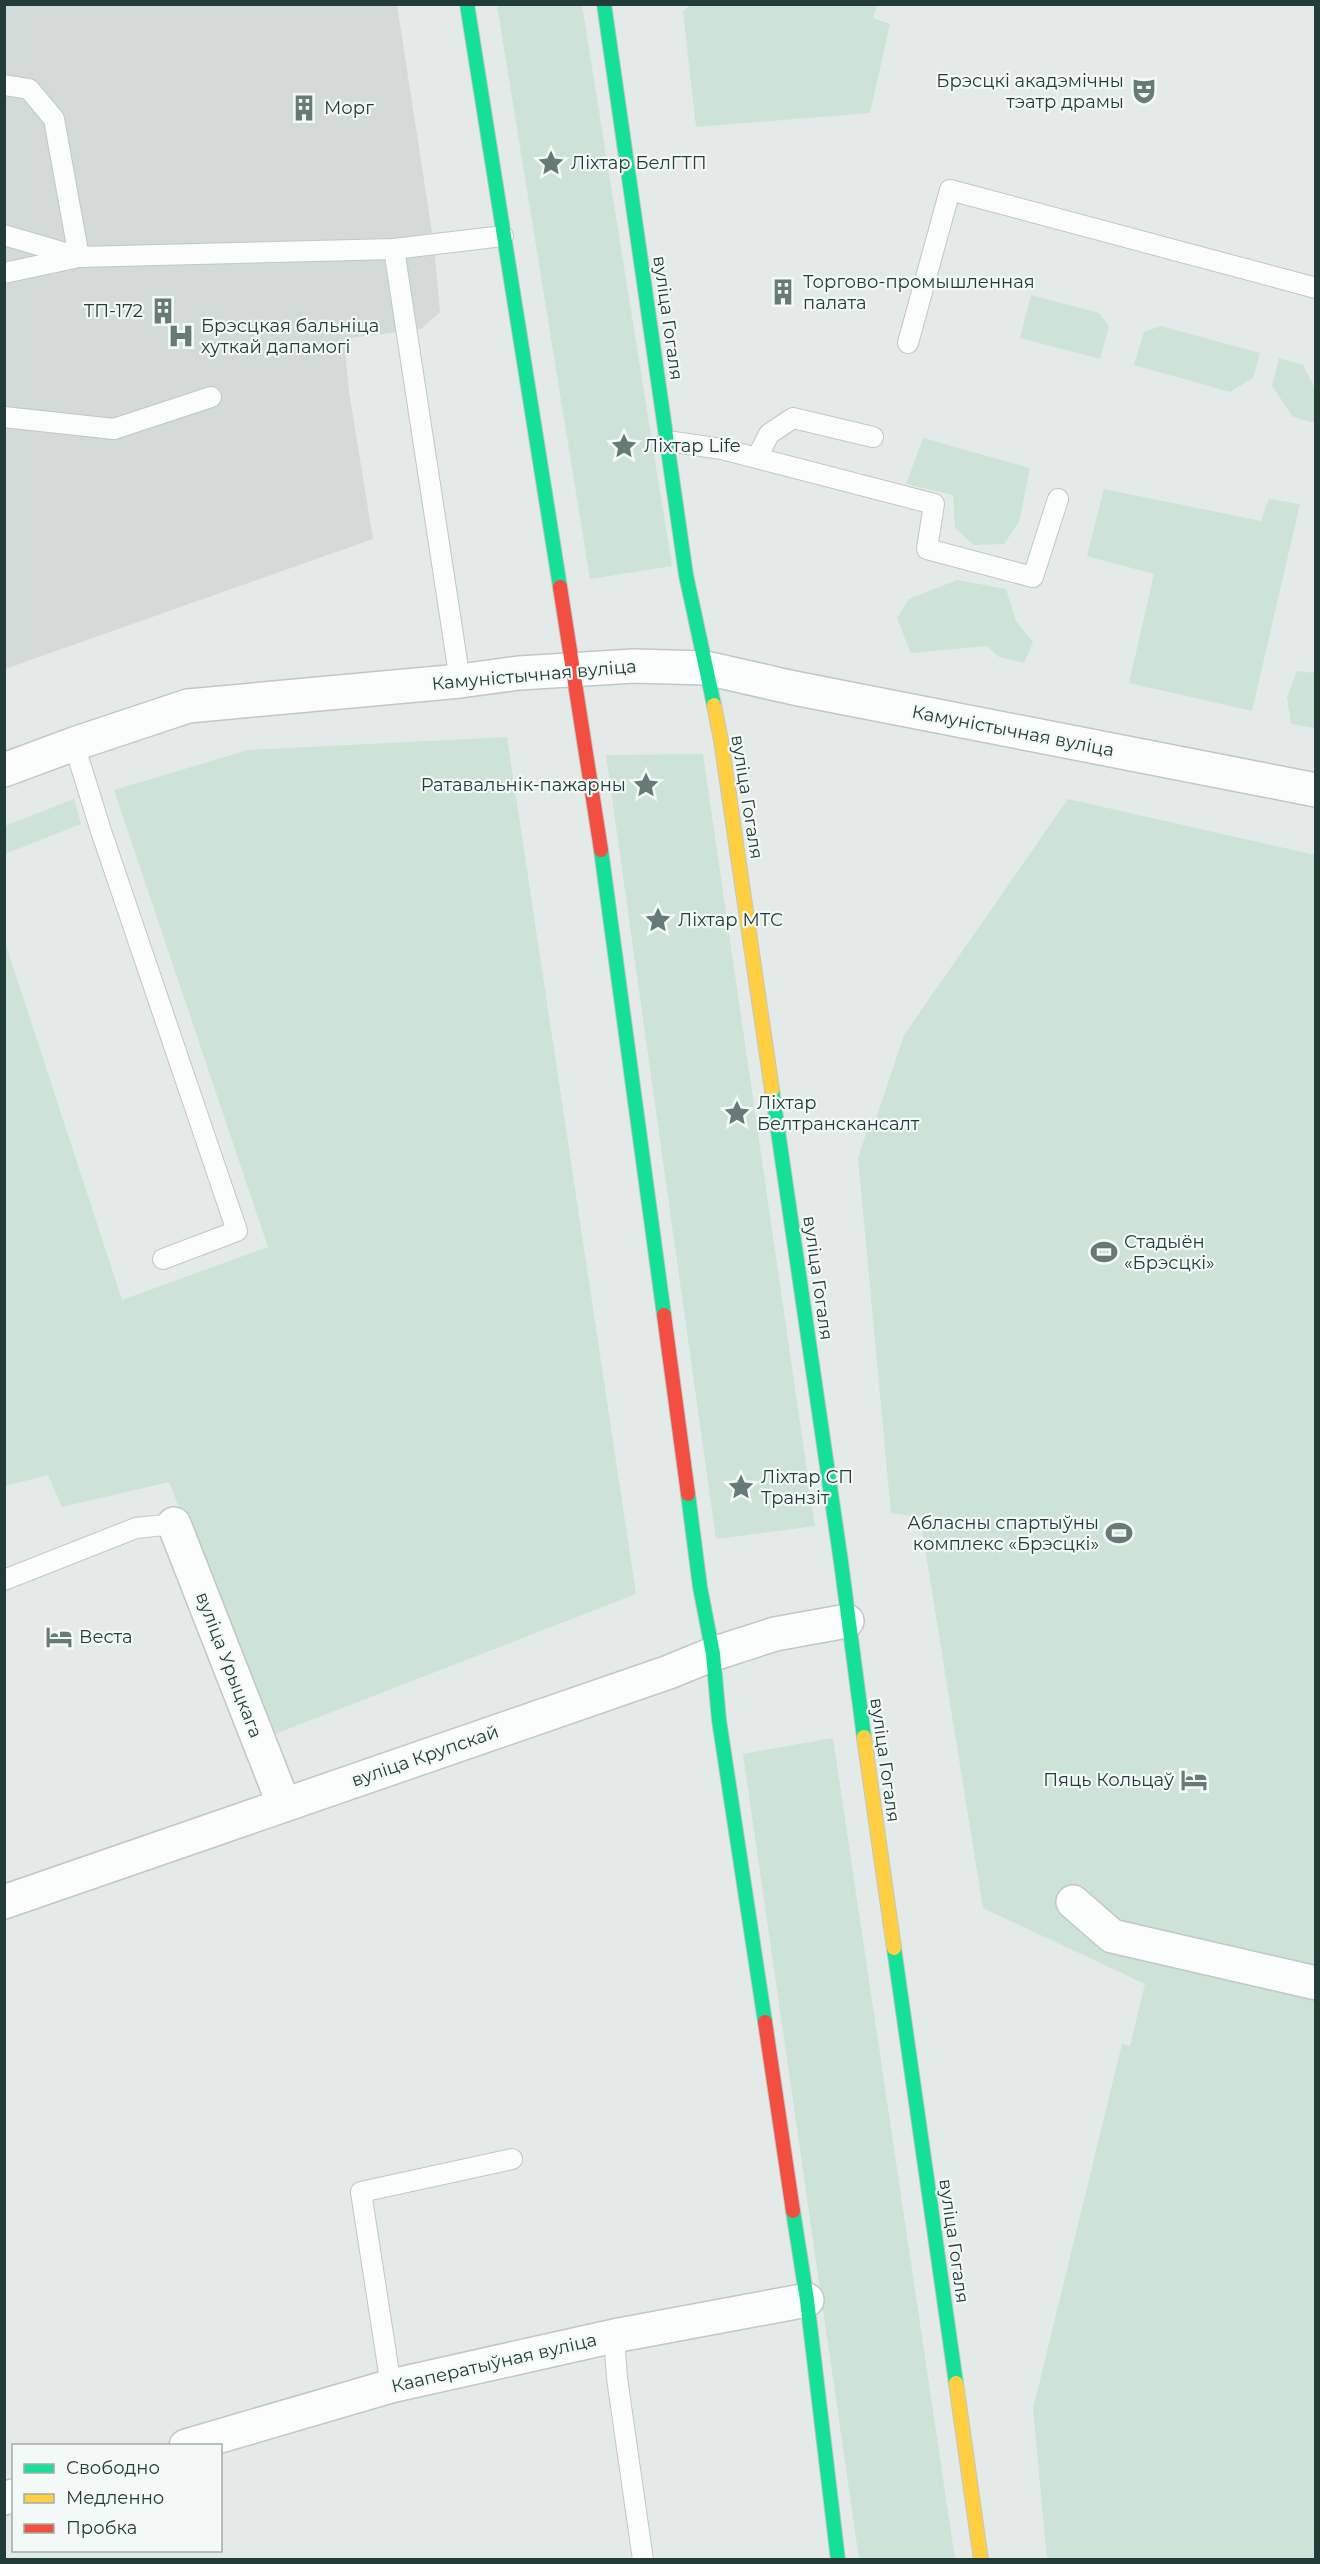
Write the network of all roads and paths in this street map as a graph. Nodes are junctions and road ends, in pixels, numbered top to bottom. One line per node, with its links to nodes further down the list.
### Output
1 (467, 4): 5 (main road)
2 (604, 4): 14 (main road, вуліца Гогаля)
3 (4, 85): 7 (lane)
4 (4, 235): 7 (lane)
5 (502, 236): 6 (lane); 18 (main road)
6 (394, 249): 7 (lane); 19 (lane)
7 (79, 257): 8 (lane)
8 (4, 273)
9 (1316, 288): 10 (lane)
10 (908, 343)
11 (212, 397): 12 (lane)
12 (4, 417)
13 (873, 437): 15 (lane)
14 (667, 441): 15 (lane); 17 (main road, вуліца Гогаля)
15 (757, 458): 16 (lane)
16 (1058, 499)
17 (706, 668): 18 (street, Камуністычная вуліца); 22 (street, Камуністычная вуліца); 26 (main road, вуліца Гогаля)
18 (573, 669): 19 (street, Камуністычная вуліца); 27 (main road)
19 (460, 681): 20 (street, Камуністычная вуліца)
20 (74, 744): 21 (street, Камуністычная вуліца); 23 (lane)
21 (4, 770)
22 (1315, 786)
23 (163, 1259)
24 (174, 1524): 25 (lane); 28 (street, вуліца Урыцкага)
25 (4, 1580)
26 (847, 1621): 27 (street, вуліца Крупскай); 39 (main road, вуліца Гогаля)
27 (713, 1654): 28 (street, вуліца Крупскай); 33 (main road)
28 (284, 1805): 29 (street, вуліца Крупскай)
29 (4, 1902)
30 (1073, 1902): 31 (street)
31 (1316, 1983)
32 (512, 2158): 35 (lane)
33 (807, 2300): 34 (street, Кааператыўная вуліца); 38 (main road)
34 (614, 2336): 35 (street, Кааператыўная вуліца); 37 (lane)
35 (391, 2386): 36 (street, Кааператыўная вуліца)
36 (189, 2444)
37 (642, 2559)
38 (838, 2559)
39 (981, 2559)

